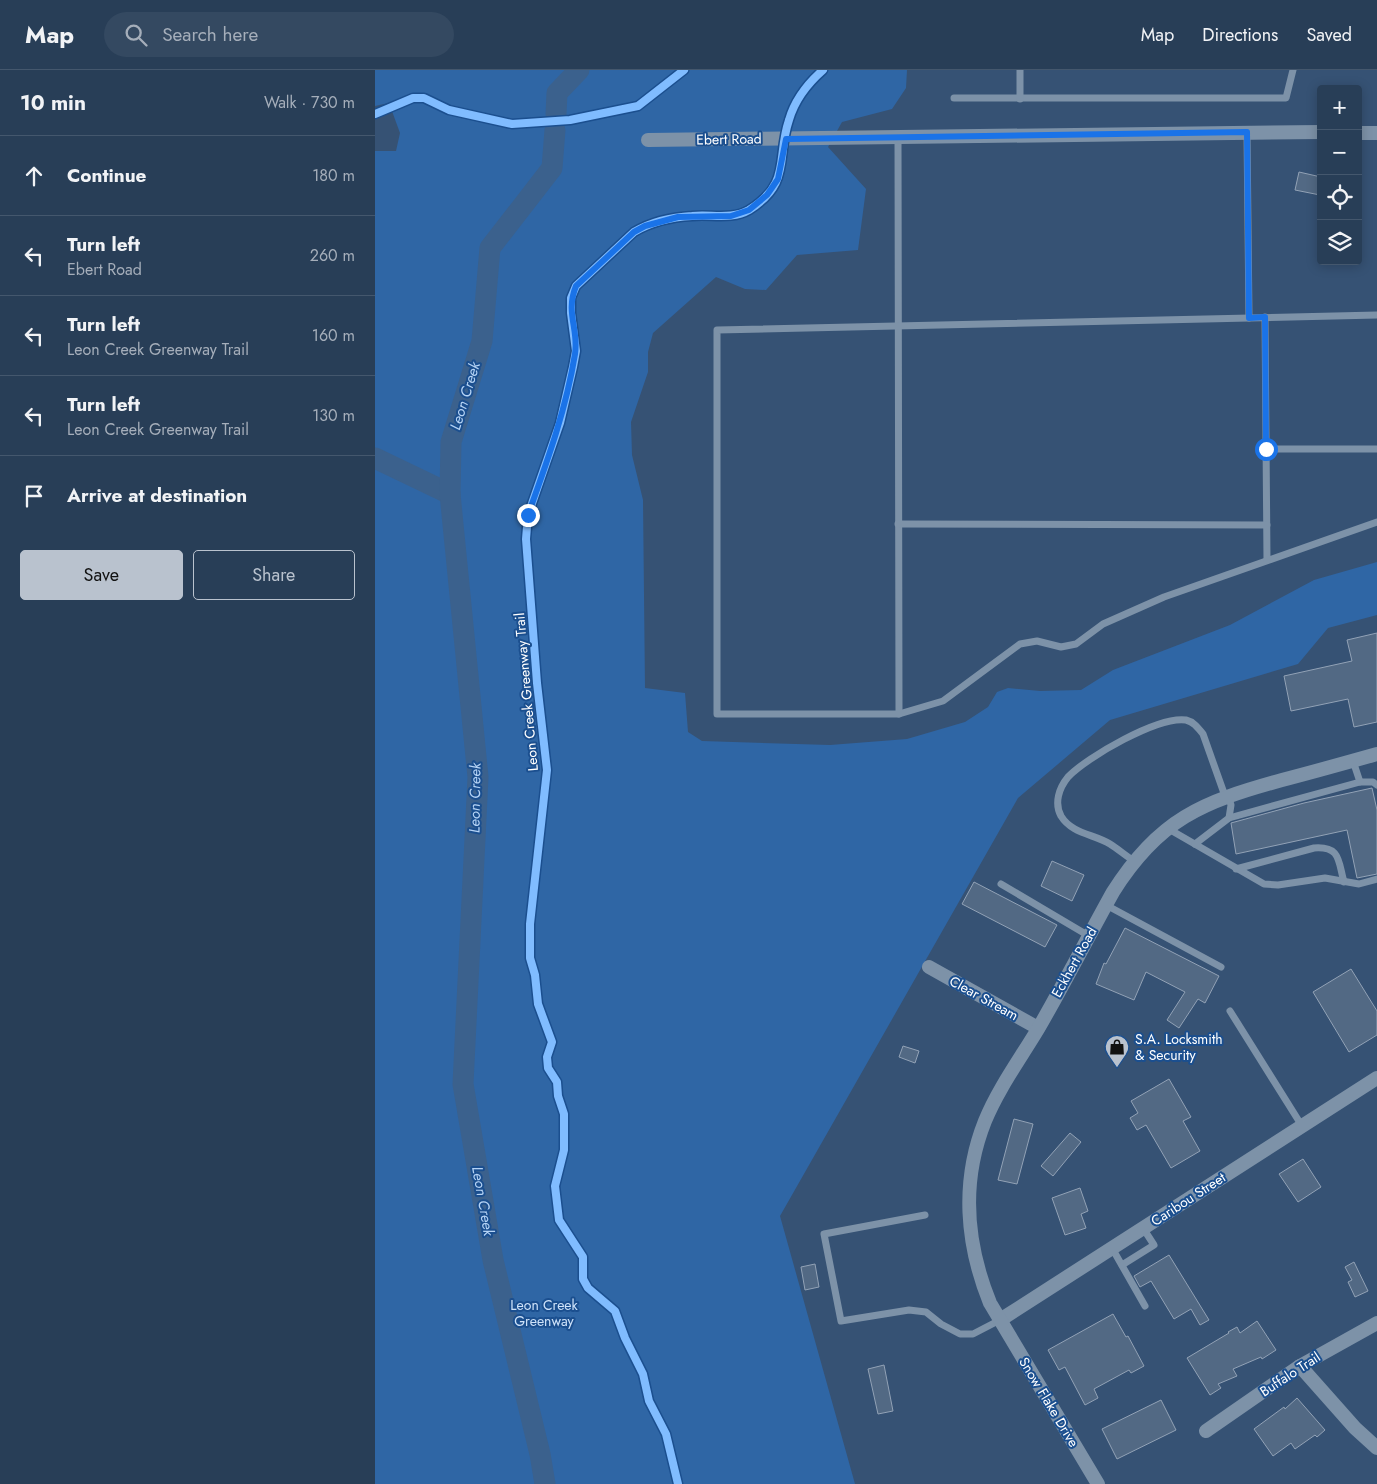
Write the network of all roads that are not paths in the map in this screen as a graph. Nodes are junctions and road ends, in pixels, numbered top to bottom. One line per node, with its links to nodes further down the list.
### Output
1 (1020, 70): 4 (lane)
2 (1293, 70): 4 (lane)
3 (954, 98): 4 (lane)
4 (1020, 99)
5 (1247, 132): 6 (street, Ebert Road); 9 (street, Ebert Road); 13 (lane)
6 (1317, 132)
7 (1362, 132): 8 (street)
8 (1377, 132)
9 (899, 137): 10 (street, Ebert Road); 14 (lane)
10 (648, 140)
11 (1377, 315): 12 (lane)
12 (1265, 317): 13 (lane); 15 (lane)
13 (1249, 318): 14 (lane)
14 (898, 326): 18 (lane); 21 (lane)
15 (1266, 449): 16 (lane); 19 (lane)
16 (1377, 449)
17 (1377, 522): 20 (lane)
18 (899, 524): 19 (lane); 21 (lane)
19 (1267, 525): 20 (lane)
20 (1267, 560): 21 (lane)
21 (899, 714)
22 (1377, 754): 23 (street, Eckhert Road)
23 (1353, 761): 24 (lane); 26 (street, Eckhert Road)
24 (1360, 782): 25 (lane); 27 (lane)
25 (1377, 785)
26 (1226, 795): 27 (lane); 28 (street, Eckhert Road); 30 (lane)
27 (1229, 818): 29 (lane)
28 (1167, 828): 29 (lane); 30 (street, Eckhert Road)
29 (1195, 844): 31 (lane)
30 (1134, 861): 35 (street, Eckhert Road)
31 (1236, 869): 33 (lane); 33 (lane)
32 (1377, 879): 33 (lane)
33 (1344, 882)
34 (1001, 884): 36 (lane)
35 (1106, 905): 36 (street, Eckhert Road); 38 (lane)
36 (1089, 936): 40 (street, Eckhert Road)
37 (929, 967): 40 (street, Clear Stream)
38 (1221, 967)
39 (1230, 1011): 42 (lane)
40 (1038, 1028): 48 (street, Eckhert Road)
41 (1377, 1078): 42 (street, Caribou Street)
42 (1302, 1126): 44 (street, Caribou Street)
43 (925, 1215): 48 (lane)
44 (1143, 1228): 45 (street, Caribou Street); 46 (lane)
45 (1112, 1248): 46 (lane); 48 (street, Caribou Street)
46 (1122, 1265): 47 (lane)
47 (1145, 1306)
48 (1000, 1320): 53 (street, Snow Flake Drive)
49 (1377, 1323): 50 (street, Buffalo Trail)
50 (1299, 1366): 51 (street, Buffalo Trail); 52 (street)
51 (1206, 1431)
52 (1377, 1448)
53 (1098, 1484)

